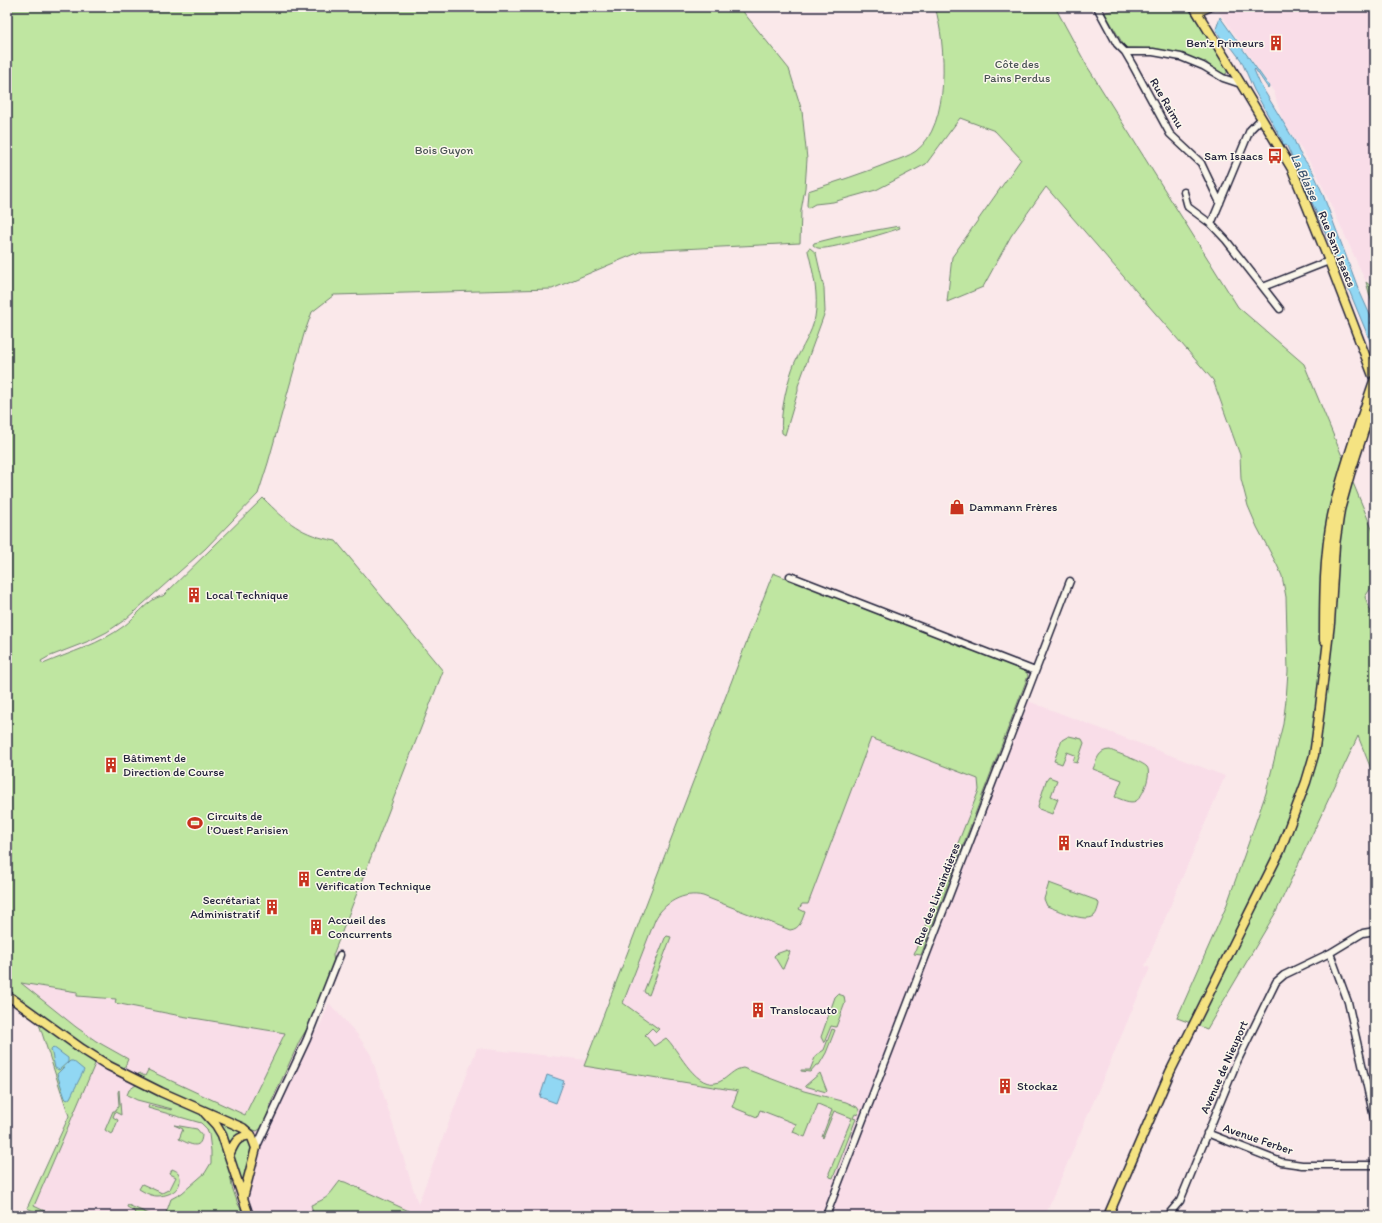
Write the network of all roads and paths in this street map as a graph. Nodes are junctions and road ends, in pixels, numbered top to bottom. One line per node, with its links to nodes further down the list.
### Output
1 (1097, 7): 4 (street, Rue Raimu)
2 (1209, 7): 3 (main road)
3 (1195, 10): 5 (main road, Rue Sam Isaacs)
4 (1125, 52): 5 (street); 8 (street, Rue Raimu)
5 (1242, 84): 6 (main road, Rue Sam Isaacs)
6 (1262, 118): 8 (street); 10 (main road, Rue Sam Isaacs)
7 (1184, 192): 9 (street)
8 (1220, 203): 9 (street)
9 (1211, 224): 11 (street)
10 (1329, 261): 11 (street); 13 (main road, Rue Sam Isaacs)
11 (1263, 287): 12 (street)
12 (1280, 309)
13 (1375, 379): 18 (main road, bridge)
14 (1375, 396): 18 (main road)
15 (790, 576): 17 (street)
16 (1070, 581): 17 (street, Rue des Livraindières)
17 (1035, 671): 33 (street, Rue des Livraindières)
18 (1323, 689): 34 (main road)
19 (1375, 931): 20 (street, Avenue de Nieuport)
20 (1330, 953): 24 (street); 26 (street, Avenue de Nieuport)
21 (340, 955): 28 (street)
22 (7, 995): 23 (main road)
23 (202, 1110): 27 (main road); 29 (main road)
24 (1374, 1113): 25 (street)
25 (1375, 1122)
26 (1207, 1133): 30 (street, Avenue Ferber); 35 (street, Avenue de Nieuport)
27 (251, 1136): 28 (main road); 29 (main road)
28 (256, 1148): 31 (main road)
29 (229, 1155): 31 (main road)
30 (1375, 1165)
31 (243, 1198): 32 (main road)
32 (248, 1216)
33 (826, 1216)
34 (1108, 1216)
35 (1167, 1216)

